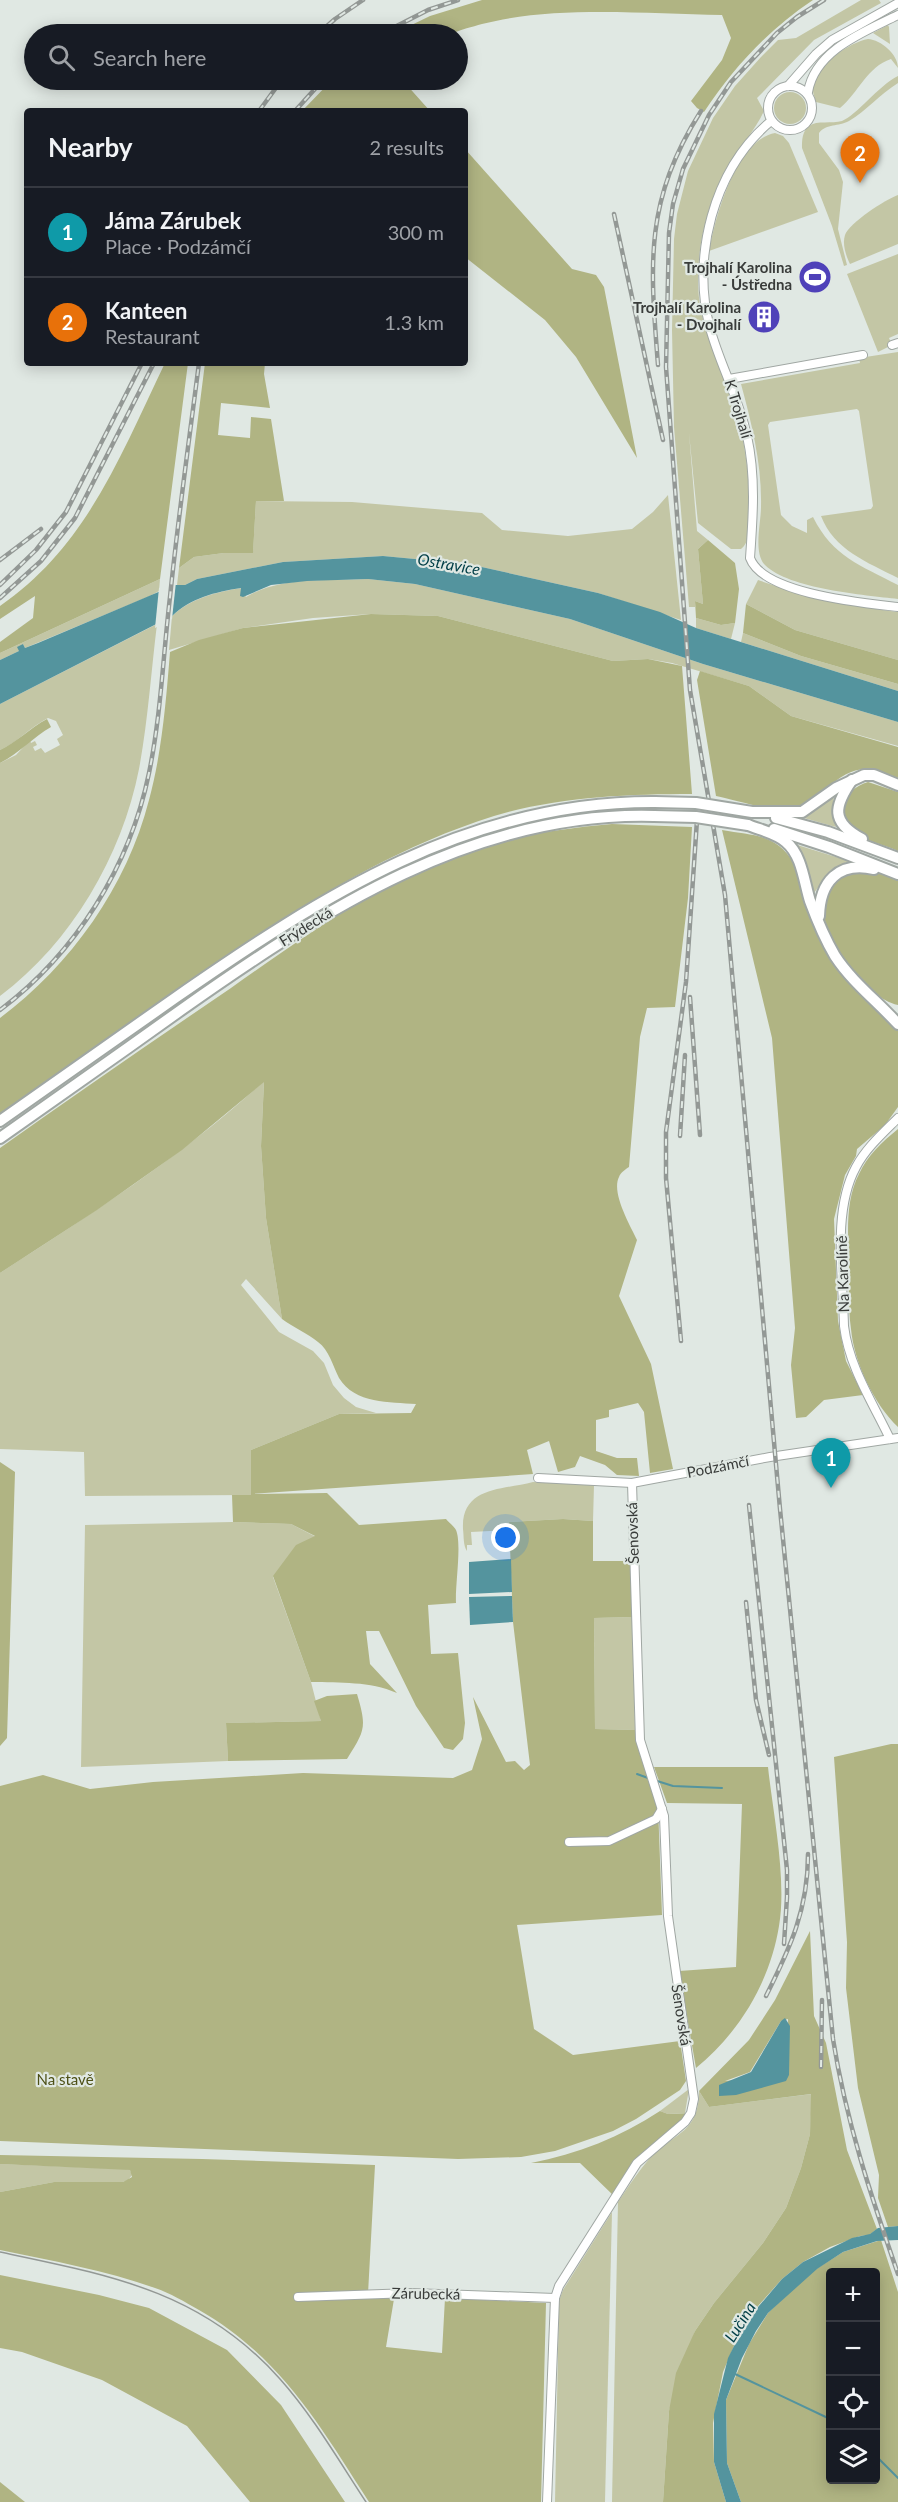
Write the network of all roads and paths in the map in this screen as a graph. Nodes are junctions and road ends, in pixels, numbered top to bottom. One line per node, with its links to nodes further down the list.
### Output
1 (898, 3): 3 (street)
2 (898, 15): 4 (street)
3 (788, 86): 4 (street); 5 (street)
4 (808, 92): 5 (street)
5 (771, 121): 7 (street, K Trojhalí)
6 (863, 355): 7 (street)
7 (729, 379): 8 (street, K Trojhalí)
8 (898, 607)
9 (852, 779): 10 (main road); 11 (main road); 13 (main road)
10 (898, 785)
11 (756, 812): 13 (main road); 21 (main road, Frýdecká, bridge)
12 (752, 826): 15 (main road); 16 (main road); 22 (main road, Frýdecká, bridge)
13 (882, 851): 14 (main road)
14 (898, 858)
15 (898, 875): 16 (main road)
16 (820, 925): 17 (main road)
17 (883, 1006): 18 (main road); 19 (main road)
18 (898, 1010)
19 (898, 1024)
20 (898, 1118): 23 (street, Na Karolíně)
21 (0, 1121)
22 (0, 1138)
23 (894, 1439): 25 (street, Podzámčí)
24 (538, 1478): 25 (street, Podzámčí)
25 (632, 1483): 26 (street, Šenovská)
26 (662, 1809): 27 (street); 29 (street, Šenovská)
27 (569, 1842)
28 (298, 2297): 29 (street, Zárubecká)
29 (555, 2298): 30 (street, Šenovská)
30 (547, 2502)

